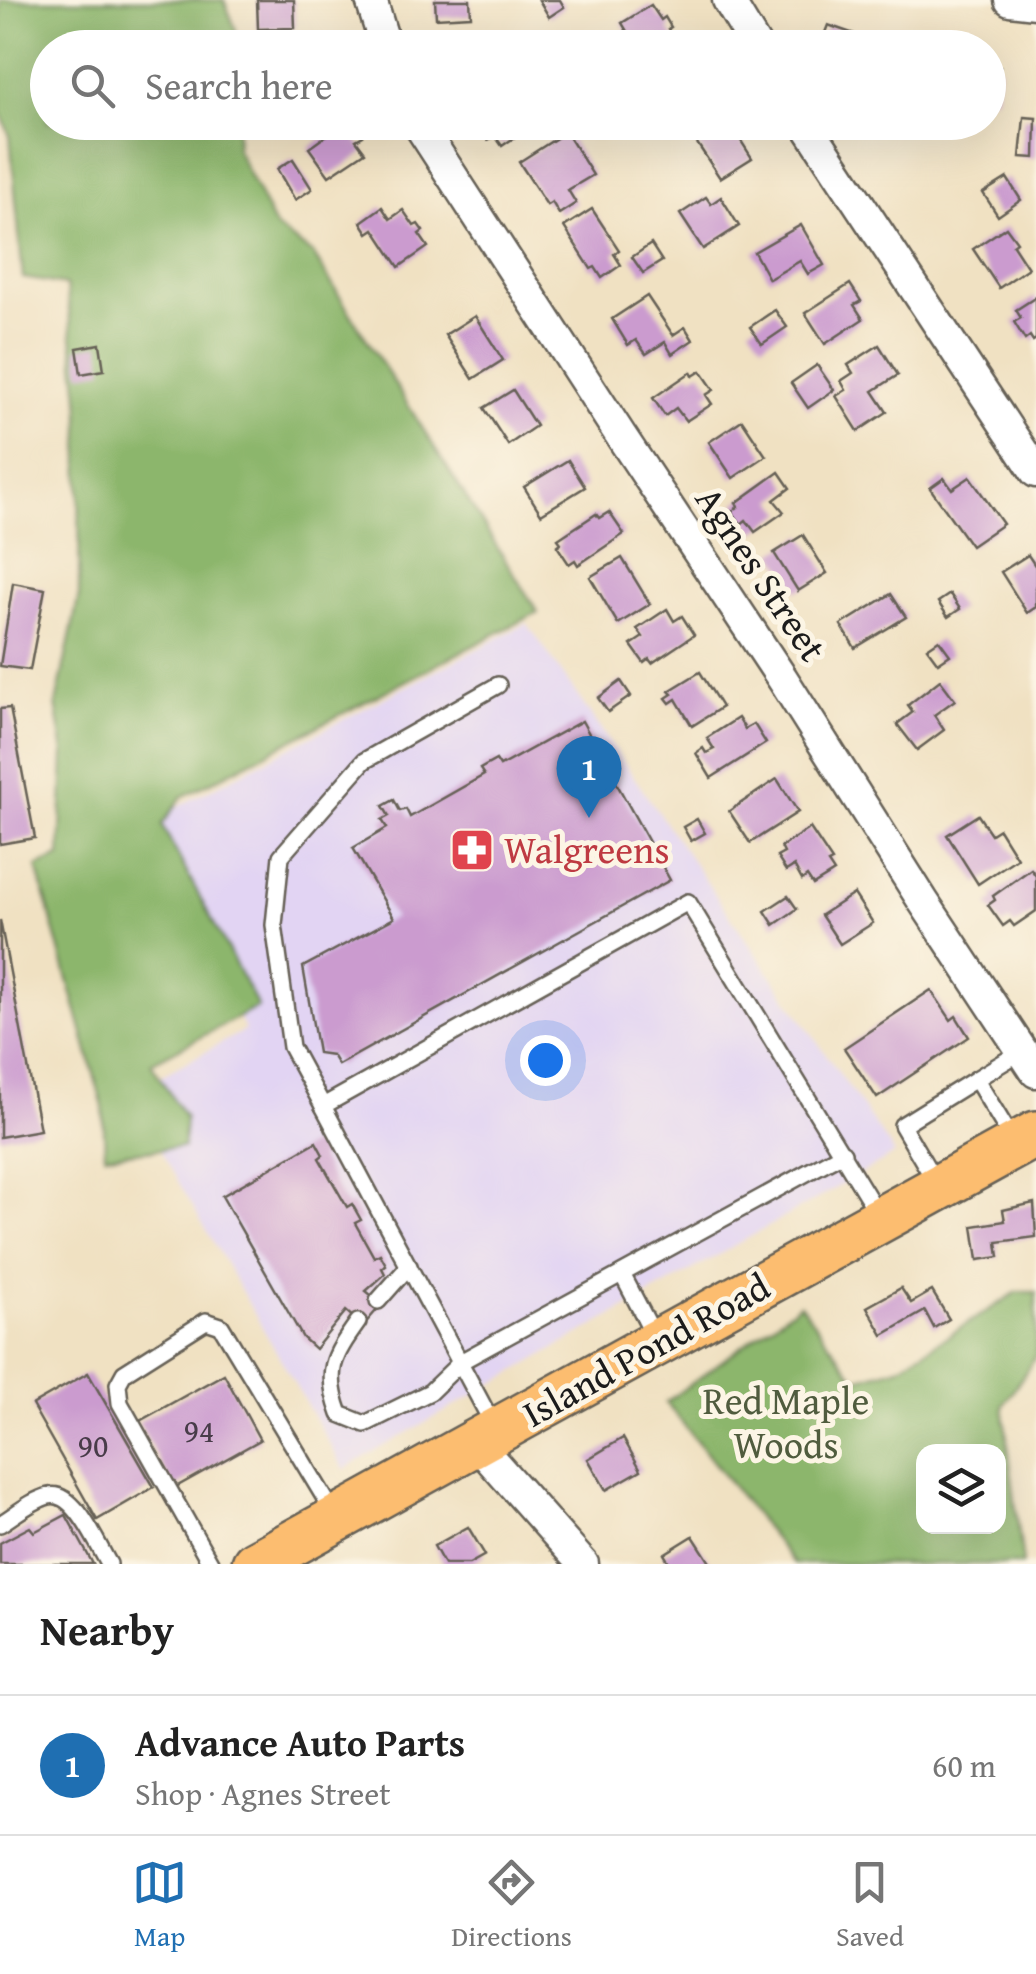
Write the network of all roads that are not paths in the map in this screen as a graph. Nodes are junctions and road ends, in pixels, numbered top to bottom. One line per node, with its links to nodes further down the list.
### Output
1 (371, 0): 5 (street)
2 (728, 0): 6 (street)
3 (1010, 0): 4 (street)
4 (1036, 2)
5 (380, 30)
6 (746, 30)
7 (429, 140): 11 (street, Agnes Street)
8 (817, 140): 9 (street)
9 (1036, 472)
10 (498, 685): 13 (lane)
11 (1029, 1062): 12 (lane)
12 (976, 1079): 14 (lane); 16 (lane)
13 (323, 1106): 15 (lane); 18 (lane)
14 (1026, 1140): 16 (main road, Island Pond Road)
15 (843, 1153): 17 (lane); 19 (lane)
16 (939, 1188): 17 (main road, Island Pond Road)
17 (882, 1220): 22 (main road, Island Pond Road)
18 (410, 1266): 20 (lane); 23 (lane)
19 (622, 1274): 22 (lane); 23 (lane)
20 (378, 1300)
21 (358, 1322): 23 (lane)
22 (658, 1343): 24 (main road, Island Pond Road)
23 (462, 1361): 24 (lane)
24 (486, 1437): 25 (main road, Island Pond Road); 30 (street)
25 (337, 1519): 28 (lane); 29 (main road, Island Pond Road)
26 (0, 1524): 27 (lane)
27 (108, 1564)
28 (210, 1564)
29 (254, 1564)
30 (583, 1564)

